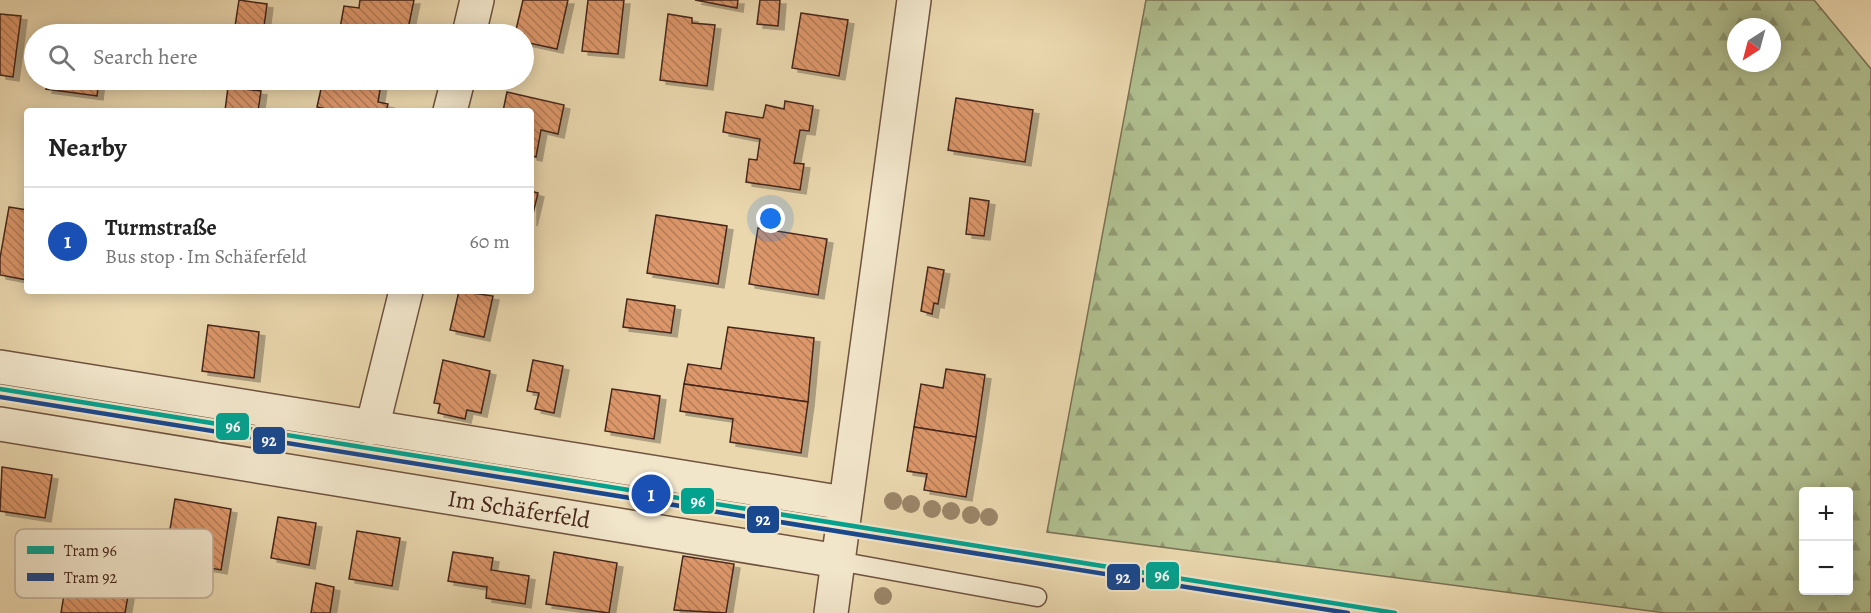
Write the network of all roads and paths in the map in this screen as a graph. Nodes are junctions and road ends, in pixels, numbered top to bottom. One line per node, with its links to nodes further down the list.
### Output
1 (477, 0): 3 (street)
2 (914, 0): 10 (street)
3 (471, 24)
4 (455, 90): 5 (street)
5 (451, 108)
6 (405, 294): 9 (street)
7 (0, 367): 9 (street)
8 (0, 423): 11 (street, Im Schäferfeld)
9 (372, 428): 10 (street)
10 (844, 503): 11 (street)
11 (838, 561): 12 (lane, Im Schäferfeld); 13 (street)
12 (1037, 597)
13 (831, 613)

